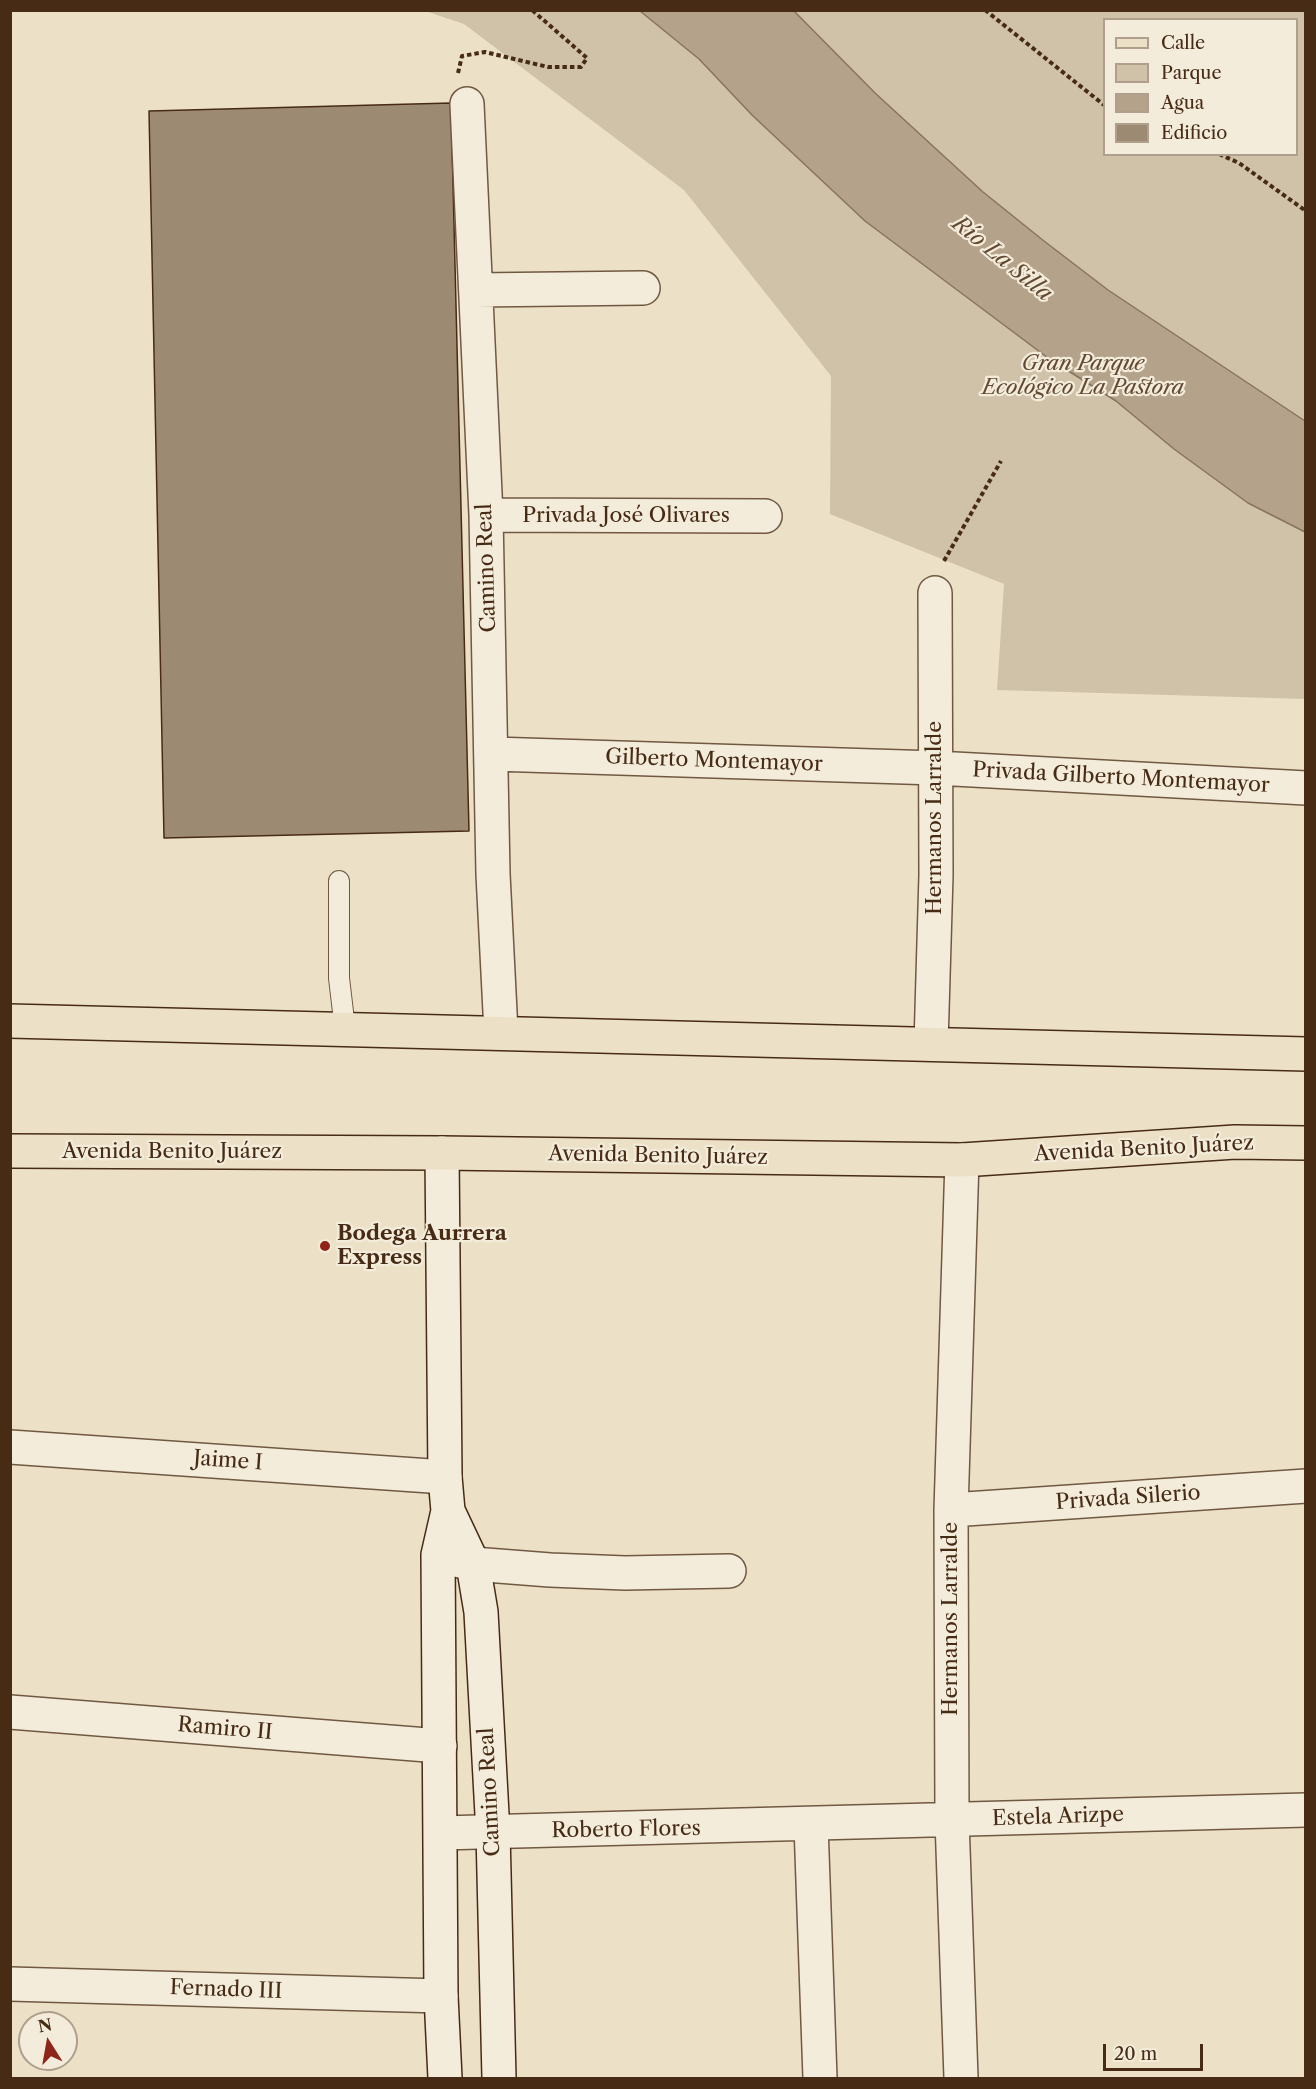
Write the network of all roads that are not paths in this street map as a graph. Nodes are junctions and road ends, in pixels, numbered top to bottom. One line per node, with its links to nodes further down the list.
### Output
1 (467, 104): 3 (street, Camino Real)
2 (643, 288): 3 (street)
3 (476, 290): 4 (street, Camino Real)
4 (486, 515): 5 (street, Privada José Olivares); 7 (street, Camino Real)
5 (765, 516)
6 (935, 593): 8 (street, Hermanos Larralde)
7 (493, 754): 8 (street, Gilberto Montemayor); 13 (street, Camino Real)
8 (936, 768): 9 (street, Privada Gilberto Montemayor); 14 (street, Hermanos Larralde)
9 (1305, 788)
10 (339, 881): 12 (lane)
11 (10, 1021): 12 (main road)
12 (345, 1029): 13 (main road)
13 (501, 1032): 14 (main road)
14 (931, 1044): 15 (main road)
15 (1305, 1054)
16 (1305, 1143): 19 (main road, Avenida Benito Juárez)
17 (10, 1151): 18 (main road, Avenida Benito Juárez)
18 (442, 1153): 19 (main road, Avenida Benito Juárez); 21 (street, Camino Real)
19 (962, 1160): 23 (street, Hermanos Larralde)
20 (10, 1447): 21 (street, Jaime I)
21 (445, 1477): 24 (street, Camino Real)
22 (1305, 1486): 23 (street, Privada Silerio)
23 (951, 1510): 31 (street, Hermanos Larralde)
24 (448, 1511): 25 (street, Camino Real); 26 (street, Camino Real)
25 (438, 1555): 26 (street); 29 (street, Camino Real)
26 (473, 1564): 27 (street); 34 (street, Camino Real)
27 (729, 1571)
28 (10, 1712): 29 (street, Ramiro II)
29 (440, 1746): 33 (street, Camino Real)
30 (1305, 1810): 31 (street, Estela Arizpe)
31 (952, 1820): 32 (street, Estela Arizpe); 40 (street, Hermanos Larralde)
32 (811, 1825): 34 (street, Roberto Flores); 39 (street)
33 (441, 1833): 34 (street, Roberto Flores); 36 (street, Camino Real)
34 (493, 1833): 38 (street, Camino Real)
35 (10, 1984): 36 (street, Fernado III)
36 (441, 1996): 37 (street, Camino Real)
37 (446, 2079)
38 (499, 2079)
39 (820, 2079)
40 (961, 2079)

